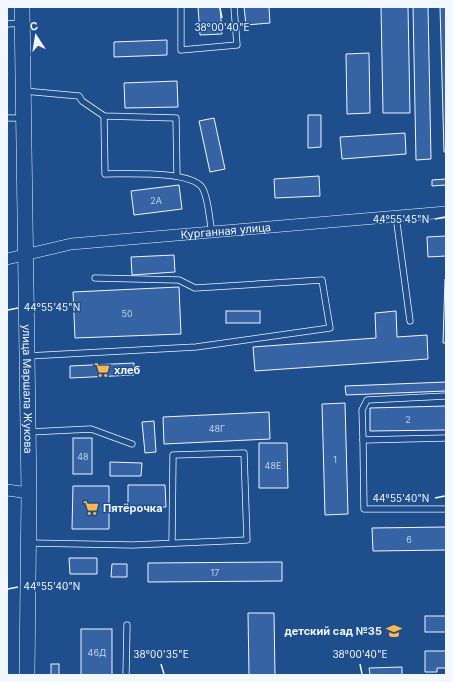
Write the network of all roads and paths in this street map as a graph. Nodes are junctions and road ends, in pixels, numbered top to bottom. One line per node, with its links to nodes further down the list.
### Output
1 (22, 7): 4 (main road, улица Маршала Жукова)
2 (181, 7): 3 (lane)
3 (234, 7)
4 (14, 24): 5 (main road, улица Маршала Жукова)
5 (23, 91): 6 (lane); 8 (main road, улица Маршала Жукова)
6 (104, 116): 9 (lane); 9 (lane)
7 (7, 118): 8 (lane)
8 (24, 118): 13 (main road, улица Маршала Жукова)
9 (177, 176): 12 (lane)
10 (446, 212): 11 (street, Курганная улица)
11 (396, 216): 12 (street, Курганная улица); 16 (lane)
12 (212, 232): 13 (street, Курганная улица)
13 (26, 254): 14 (street, Курганная улица); 17 (main road, улица Маршала Жукова)
14 (7, 259)
15 (95, 278): 17 (lane)
16 (410, 321)
17 (28, 356): 19 (main road, улица Маршала Жукова)
18 (446, 396): 21 (lane)
19 (29, 432): 22 (lane); 24 (main road, улица Маршала Жукова)
20 (446, 438): 21 (lane)
21 (363, 440): 25 (lane)
22 (132, 444)
23 (7, 490): 24 (street)
24 (29, 493): 26 (main road, улица Маршала Жукова)
25 (446, 509)
26 (29, 543): 27 (lane); 29 (main road, улица Маршала Жукова)
27 (172, 543): 27 (lane)
28 (127, 625): 30 (lane)
29 (27, 675)
30 (126, 675)

